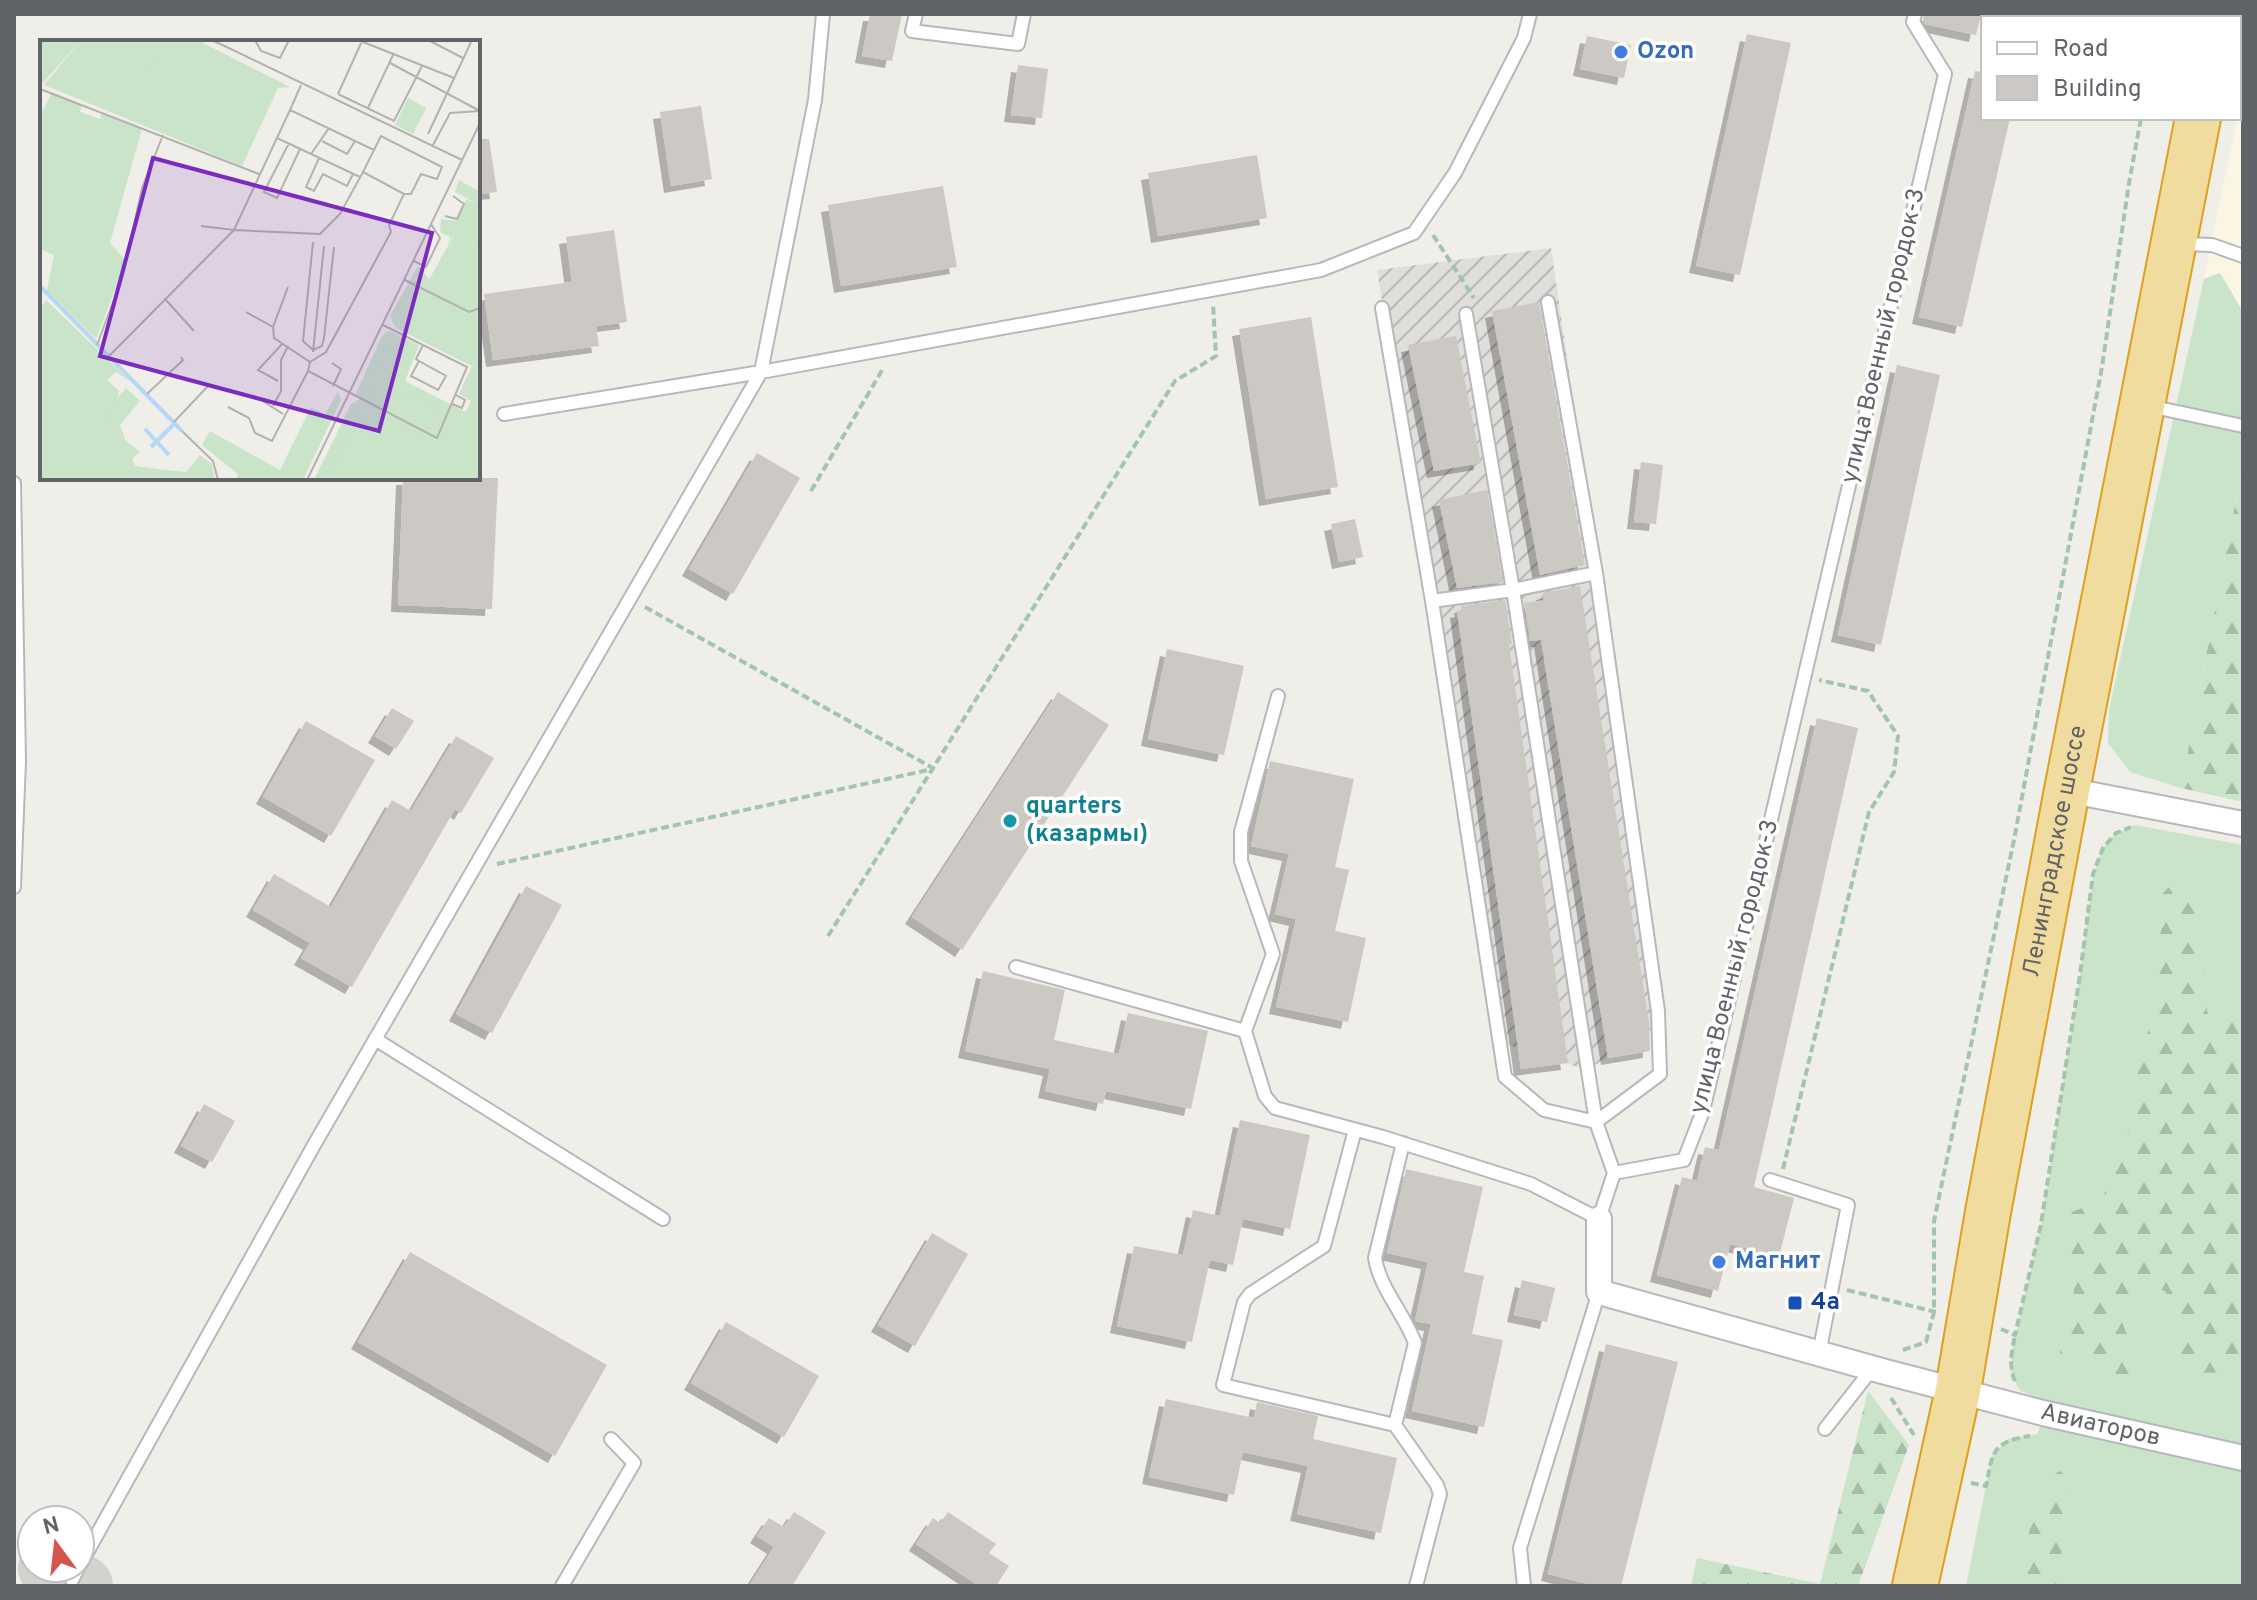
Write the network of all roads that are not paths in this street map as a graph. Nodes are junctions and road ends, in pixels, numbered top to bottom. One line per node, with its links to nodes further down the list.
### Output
1 (823, 14): 12 (lane)
2 (916, 14): 3 (lane)
3 (1024, 14)
4 (1530, 14): 12 (lane)
5 (1915, 14): 30 (lane, улица Военный городок-3)
6 (2198, 120): 7 (highway, Ленинградское шоссе)
7 (2174, 244): 8 (lane); 13 (highway, Ленинградское шоссе)
8 (2243, 256)
9 (1548, 302): 17 (lane)
10 (1382, 308): 19 (lane)
11 (1466, 314): 18 (lane)
12 (761, 372): 14 (lane); 26 (lane)
13 (2142, 405): 15 (lane); 21 (highway, Ленинградское шоссе)
14 (504, 414)
15 (2243, 426)
16 (14, 483): 23 (lane)
17 (1596, 573): 18 (lane); 27 (lane)
18 (1513, 590): 19 (lane); 27 (lane)
19 (1432, 601): 27 (lane)
20 (1278, 696): 25 (lane)
21 (2067, 790): 22 (street); 37 (highway, Ленинградское шоссе)
22 (2243, 824)
23 (14, 887)
24 (1016, 967): 25 (lane)
25 (1245, 1031): 28 (lane)
26 (375, 1039): 32 (lane); 42 (lane)
27 (1596, 1122): 30 (lane)
28 (1355, 1130): 29 (lane); 38 (lane)
29 (1403, 1143): 33 (lane); 38 (lane)
30 (1614, 1173): 33 (lane)
31 (1775, 1182): 35 (lane)
32 (663, 1219)
33 (1599, 1219): 34 (street)
34 (1599, 1292): 35 (street, Авиаторов); 45 (lane)
35 (1819, 1354): 36 (street, Авиаторов)
36 (1877, 1370): 37 (street, Авиаторов); 39 (lane)
37 (1958, 1390): 41 (street, Авиаторов); 46 (highway, Ленинградское шоссе)
38 (1395, 1425): 44 (lane)
39 (1825, 1429)
40 (611, 1439): 43 (lane)
41 (2243, 1458)
42 (96, 1537)
43 (562, 1586)
44 (1416, 1586)
45 (1524, 1586)
46 (1915, 1586)

